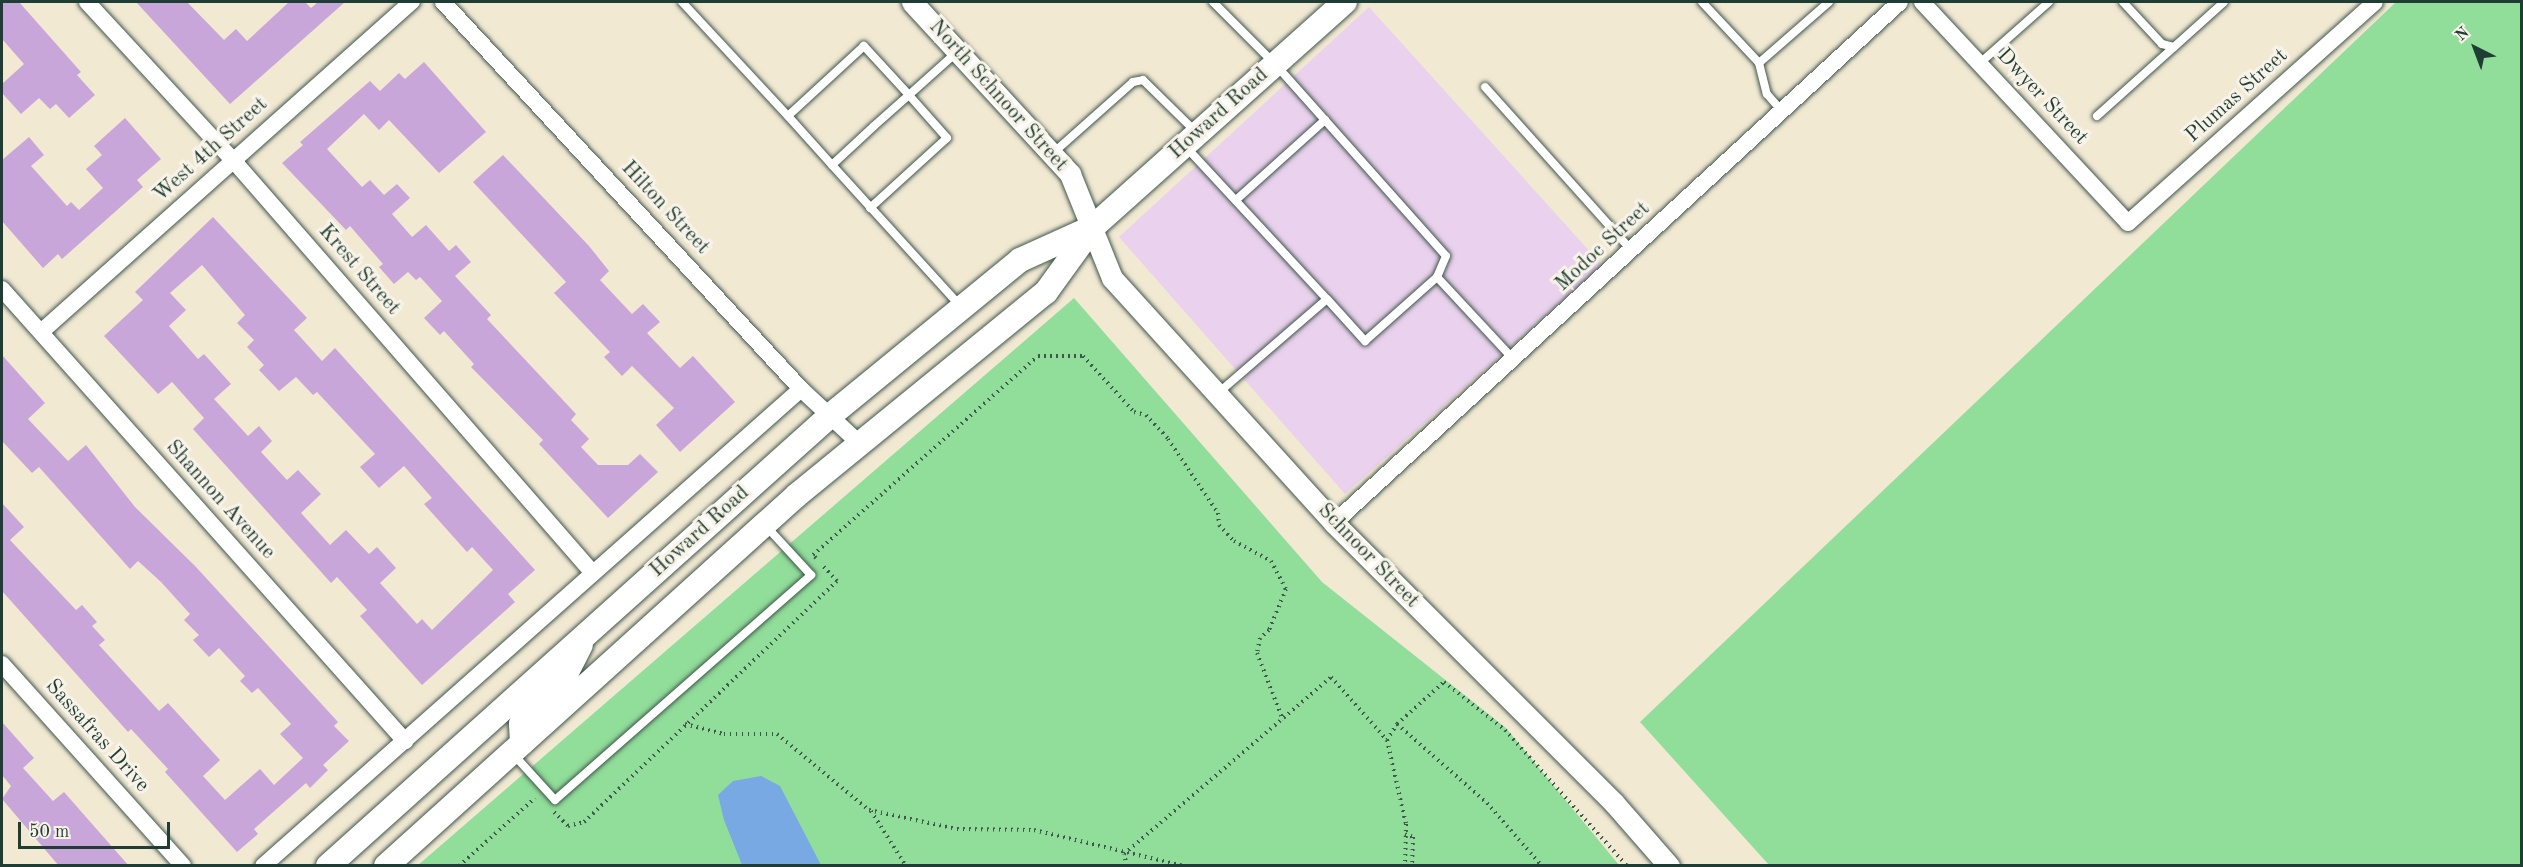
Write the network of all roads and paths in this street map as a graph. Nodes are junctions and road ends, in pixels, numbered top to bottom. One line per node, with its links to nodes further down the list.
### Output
1 (87, 2): 29 (street, Krest Street)
2 (412, 2): 29 (street, West 4th Street)
3 (443, 2): 42 (street, Hilton Street)
4 (682, 2): 24 (lane)
5 (912, 2): 17 (street, North Schnoor Street)
6 (1213, 2): 20 (lane)
7 (1345, 2): 20 (main road, Howard Road)
8 (1702, 2): 18 (lane)
9 (1828, 2): 18 (lane)
10 (1900, 2): 23 (street, Modoc Street)
11 (1922, 2): 19 (street, Dwyer Street)
12 (2049, 2): 19 (lane)
13 (2123, 2): 16 (lane)
14 (2224, 2): 16 (lane)
15 (2376, 2): 33 (street, Plumas Street)
16 (2174, 47): 25 (lane)
17 (958, 52): 22 (lane); 28 (street, North Schnoor Street)
18 (1759, 63): 23 (lane)
19 (1980, 63): 33 (street, Dwyer Street)
20 (1275, 64): 26 (lane); 27 (main road, Howard Road)
21 (1485, 87): 35 (lane)
22 (909, 95): 24 (lane); 30 (lane); 32 (lane)
23 (1782, 111): 35 (street, Modoc Street)
24 (788, 116): 30 (lane)
25 (2097, 116)
26 (1325, 120): 31 (lane); 36 (lane)
27 (1191, 139): 28 (lane); 31 (lane); 34 (main road, Howard Road)
28 (1052, 154): 34 (street, North Schnoor Street)
29 (233, 160): 40 (street, West 4th Street); 48 (street, Krest Street)
30 (832, 165): 32 (lane)
31 (1236, 200): 38 (lane)
32 (870, 208): 39 (lane)
33 (2128, 224)
34 (1093, 227): 39 (main road, Howard Road); 43 (street, Schnoor Street); 45 (main road, Howard Road)
35 (1632, 251): 41 (street, Modoc Street)
36 (1437, 277): 38 (lane); 41 (lane)
37 (2, 289): 40 (street, Shannon Avenue)
38 (1327, 299): 43 (lane)
39 (962, 308): 44 (main road, Howard Road)
40 (40, 332): 55 (street, Shannon Avenue)
41 (1514, 360): 46 (street, Modoc Street)
42 (801, 389): 44 (street, Hilton Street); 48 (street)
43 (1217, 394): 46 (street, Schnoor Street)
44 (832, 414): 45 (street, Hilton Street); 49 (main road, Howard Road)
45 (858, 442): 47 (main road, Howard Road)
46 (1334, 523): 72 (street, Schnoor Street)
47 (764, 524): 56 (main road, Howard Road); 56 (lane)
48 (592, 572): 55 (street)
49 (590, 629): 56 (main road); 62 (main road, Howard Road)
50 (2, 664): 60 (street, Sassafras Drive)
51 (1283, 720): 52 (path); 54 (path); 59 (path)
52 (684, 724): 57 (path); 64 (path)
53 (1396, 724): 54 (path); 70 (path); 71 (path)
54 (1387, 740): 58 (path)
55 (405, 741): 61 (street)
56 (517, 747): 63 (main road, Howard Road)
57 (869, 810): 59 (path); 65 (path)
58 (1406, 834): 68 (path); 69 (path)
59 (1124, 854): 66 (path); 67 (path)
60 (183, 866)
61 (263, 866)
62 (328, 866)
63 (386, 866)
64 (459, 866)
65 (906, 866)
66 (1127, 866)
67 (1184, 866)
68 (1405, 866)
69 (1412, 866)
70 (1542, 866)
71 (1627, 866)
72 (1669, 866)

